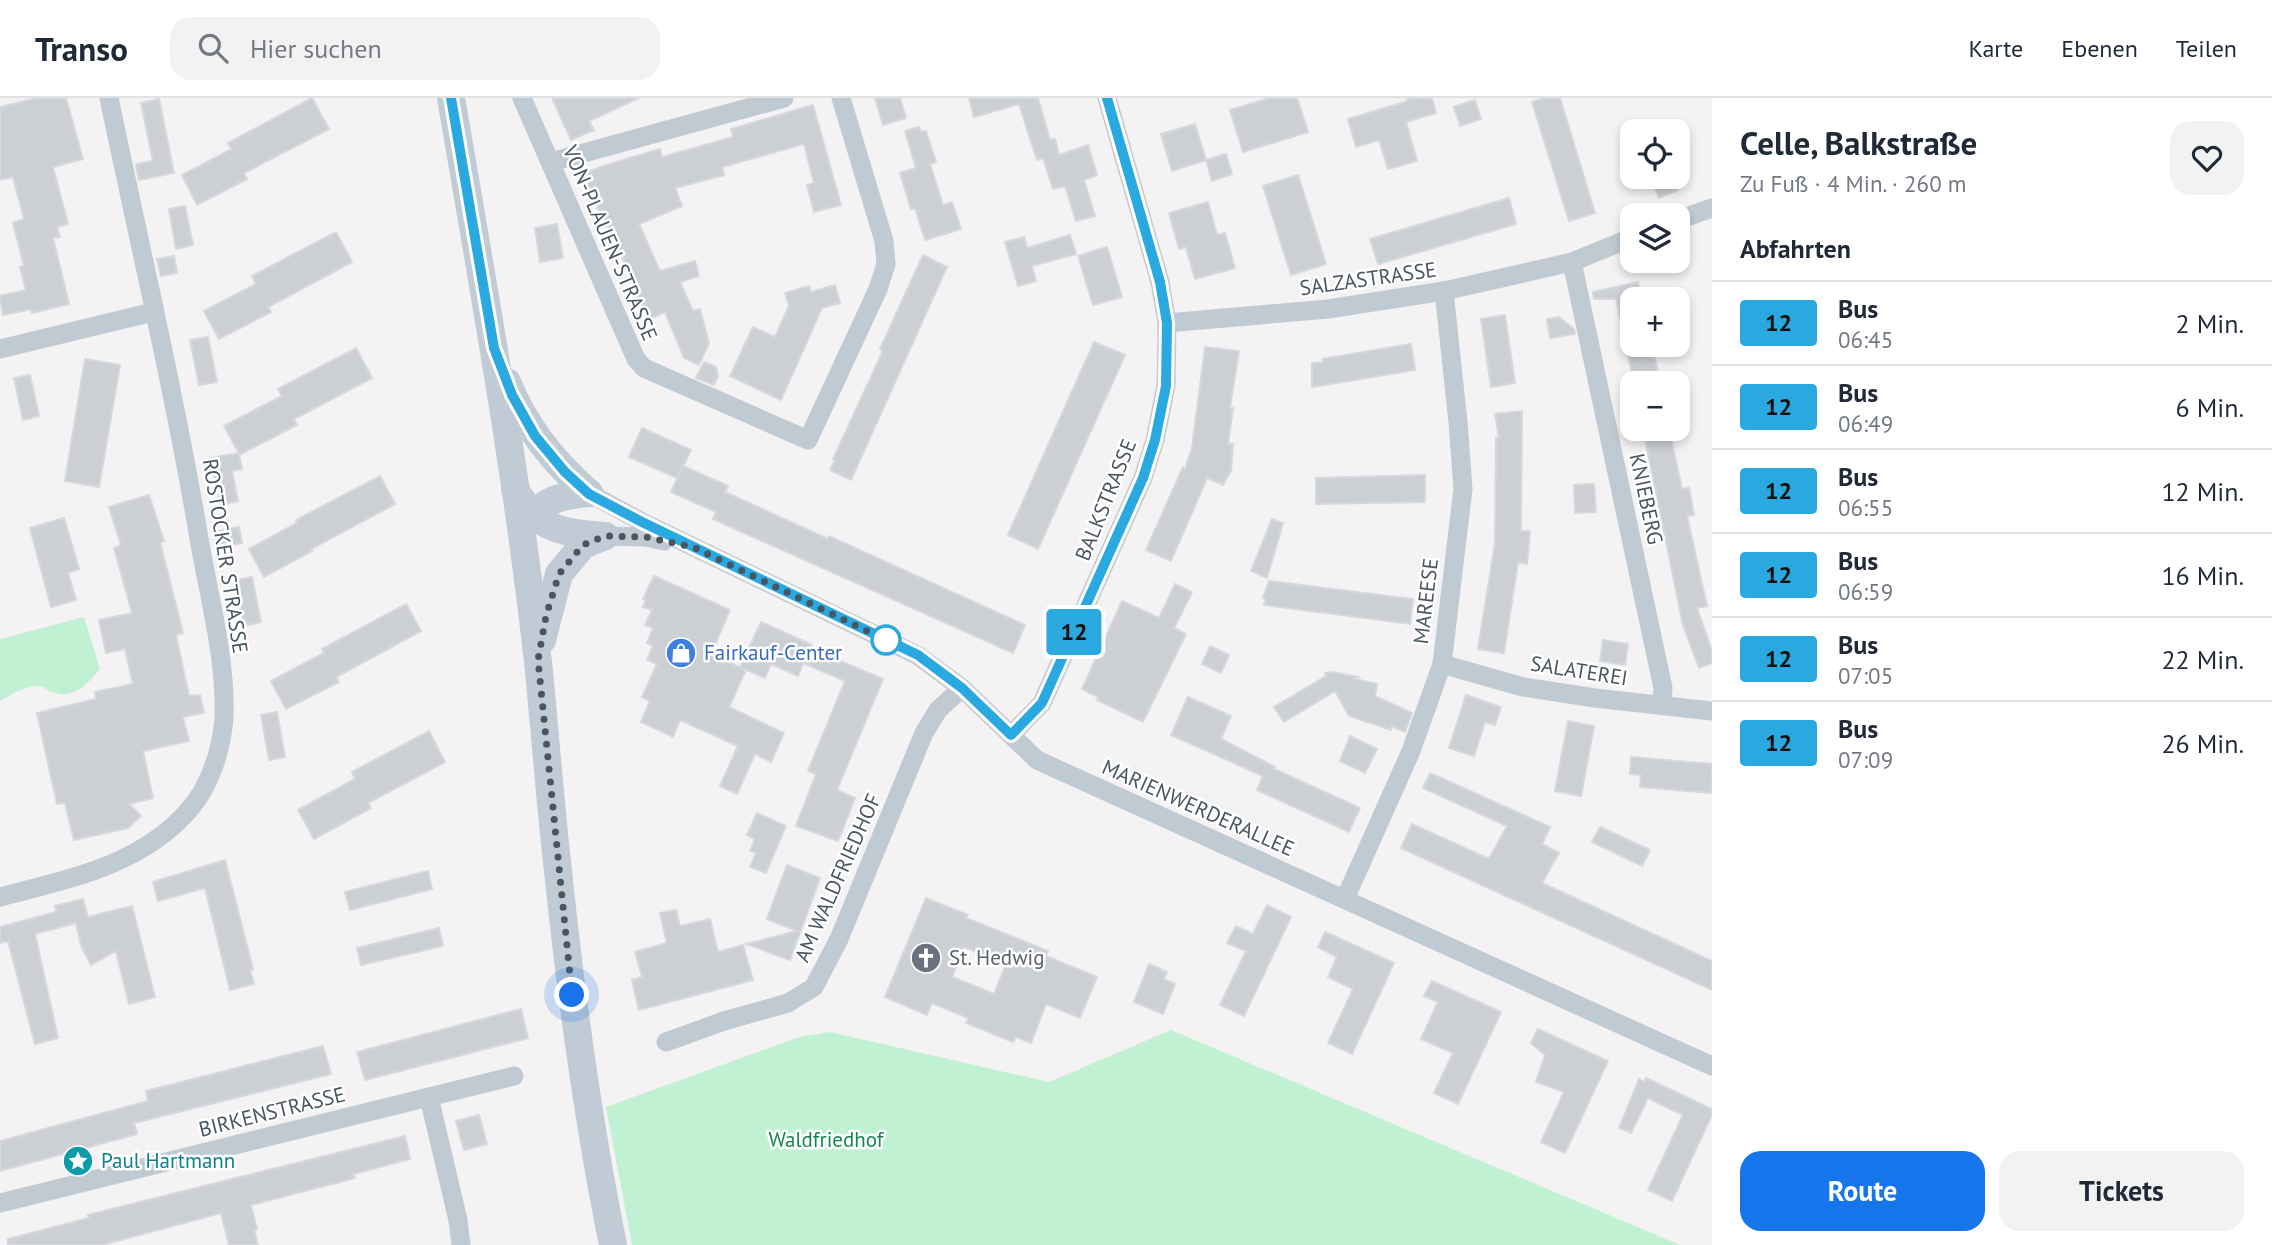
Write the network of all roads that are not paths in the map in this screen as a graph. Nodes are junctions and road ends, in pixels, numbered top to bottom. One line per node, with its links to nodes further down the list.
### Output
1 (109, 98): 13 (street, ROSTOCKER STRASSE)
2 (451, 98): 15 (main road)
3 (522, 98): 7 (street, VON-PLAUEN-STRASSE)
4 (784, 98): 7 (street)
5 (841, 98): 7 (street, VON-PLAUEN-STRASSE)
6 (1107, 98): 14 (street, BALKSTRASSE)
7 (551, 162)
8 (1712, 208): 9 (street)
9 (1690, 215)
10 (1620, 242): 11 (street, SALZASTRASSE)
11 (1572, 262): 12 (street, SALZASTRASSE); 24 (street, KNIEBERG)
12 (1444, 291): 14 (street, SALZASTRASSE); 22 (street, MAREESE)
13 (153, 312): 16 (street); 27 (street, ROSTOCKER STRASSE)
14 (1167, 323): 26 (street, BALKSTRASSE)
15 (494, 348): 17 (main road); 18 (main road)
16 (0, 349)
17 (589, 494): 18 (main road); 20 (street, MARIENWERDERALLEE)
18 (526, 523): 19 (main road); 21 (main road)
19 (605, 536): 20 (street, MARIENWERDERALLEE); 21 (main road)
20 (693, 547): 23 (street, MARIENWERDERALLEE)
21 (538, 660): 35 (main road)
22 (1442, 664): 24 (street, SALATEREI); 28 (street, MAREESE)
23 (962, 688): 26 (street, MARIENWERDERALLEE); 29 (street, AM WALDFRIEDHOF)
24 (1662, 705): 25 (street, SALATEREI)
25 (1712, 711)
26 (1011, 735): 28 (street, MARIENWERDERALLEE)
27 (0, 897)
28 (1345, 899): 30 (street, MARIENWERDERALLEE)
29 (666, 1042)
30 (1712, 1066)
31 (514, 1076): 32 (street, BIRKENSTRASSE)
32 (429, 1097): 33 (street, BIRKENSTRASSE); 34 (street)
33 (0, 1203)
34 (461, 1245)
35 (613, 1245)

